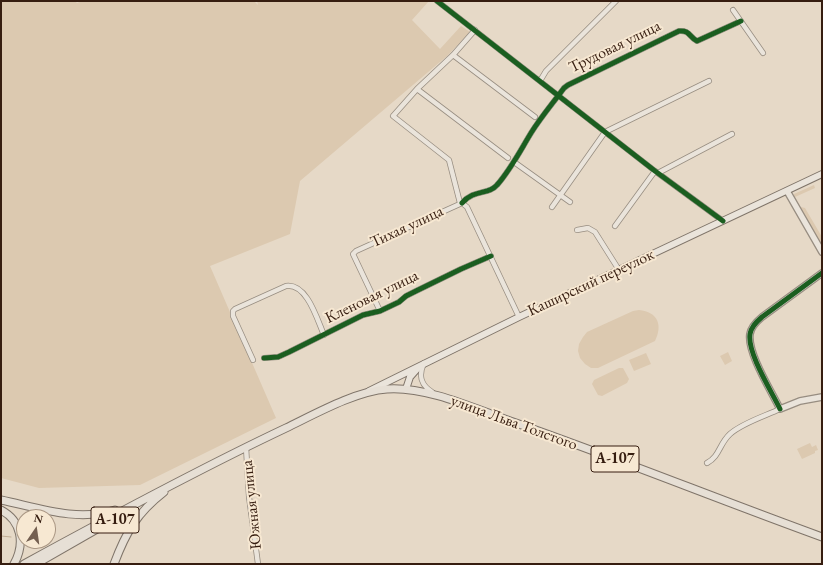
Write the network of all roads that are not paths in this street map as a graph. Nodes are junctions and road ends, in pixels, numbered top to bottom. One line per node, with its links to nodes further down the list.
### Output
1 (437, 1): 5 (street)
2 (616, 1): 8 (street)
3 (733, 10): 4 (street)
4 (741, 21): 6 (street); 11 (street, Трудовая улица)
5 (475, 30): 7 (street); 8 (street)
6 (762, 53)
7 (453, 55): 10 (street); 12 (street)
8 (540, 81): 11 (street)
9 (709, 81): 13 (street)
10 (417, 89): 15 (street); 23 (street)
11 (558, 96): 13 (street); 16 (street, Трудовая улица)
12 (535, 117)
13 (605, 132): 17 (street); 21 (street)
14 (732, 134): 17 (street)
15 (508, 158)
16 (514, 162): 19 (street, Трудовая улица); 21 (street)
17 (656, 172): 25 (street); 26 (street)
18 (822, 174): 20 (main road, Каширский переулок)
19 (497, 186): 23 (street, Тихая улица)
20 (787, 190): 25 (main road, Каширский переулок); 28 (street)
21 (560, 194): 22 (street); 24 (street)
22 (570, 202)
23 (461, 203): 29 (street); 32 (street, Тихая улица)
24 (552, 207)
25 (723, 221): 30 (main road, Каширский переулок)
26 (615, 226)
27 (577, 230): 30 (street)
28 (822, 252)
29 (491, 256): 32 (street, Кленовая улица); 33 (street)
30 (619, 270): 33 (main road, Каширский переулок)
31 (822, 273): 42 (street)
32 (380, 311): 34 (street, Кленовая улица)
33 (519, 317): 37 (main road, Каширский переулок)
34 (324, 335): 35 (street, Кленовая улица); 36 (street)
35 (264, 358)
36 (253, 360)
37 (424, 363): 38 (main road); 39 (street); 40 (main road, Каширский переулок)
38 (406, 389): 39 (highway, улица Льва Толстого / А-107); 40 (highway, улица Льва Толстого / А-107)
39 (435, 394): 50 (highway, улица Льва Толстого / А-107)
40 (360, 395): 43 (highway, А-107)
41 (822, 397): 42 (street)
42 (780, 409): 44 (street)
43 (246, 447): 45 (highway, А-107); 55 (street, Южная улица)
44 (707, 463)
45 (193, 474): 46 (highway, А-107); 48 (highway, А-107)
46 (167, 489): 53 (highway, А-107); 54 (highway)
47 (1, 500): 48 (highway)
48 (132, 504): 52 (highway, А-107)
49 (1, 510): 51 (highway)
50 (822, 537)
51 (14, 564)
52 (24, 564)
53 (36, 564)
54 (114, 564)
55 (258, 564)

